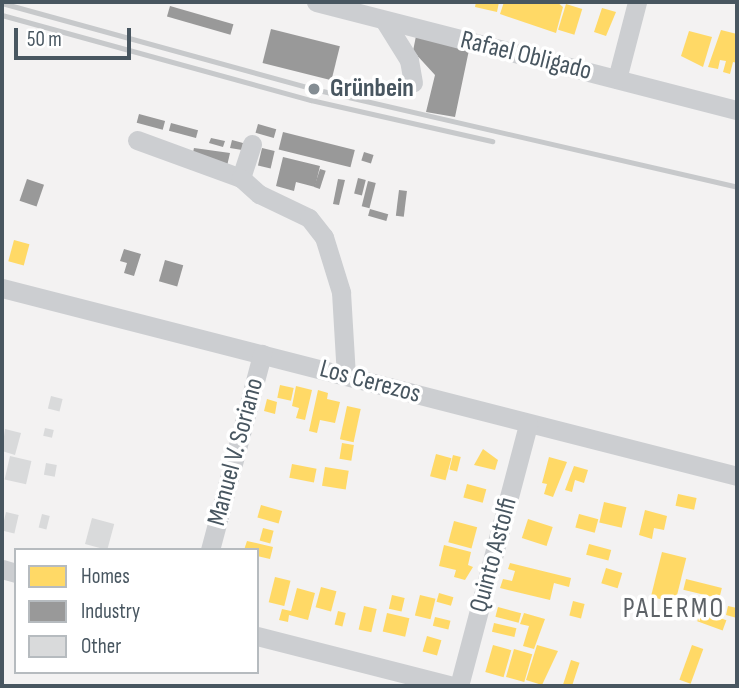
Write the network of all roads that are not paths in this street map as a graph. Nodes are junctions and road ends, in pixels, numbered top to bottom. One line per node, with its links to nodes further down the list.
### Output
1 (316, 2): 3 (street, Rafael Obligado)
2 (637, 2): 5 (street)
3 (352, 6): 4 (street, Rafael Obligado)
4 (384, 20): 5 (street, Rafael Obligado); 6 (street)
5 (617, 79): 7 (street, Rafael Obligado)
6 (414, 83)
7 (737, 110)
8 (137, 140): 10 (street)
9 (252, 144): 10 (street)
10 (240, 177): 13 (street)
11 (2, 288): 12 (street, Los Cerezos)
12 (262, 354): 13 (street, Los Cerezos); 16 (street, Manuel V. Soriano)
13 (346, 376): 14 (street, Los Cerezos)
14 (528, 424): 15 (street, Los Cerezos); 19 (street, Quinto Astolfi)
15 (737, 476)
16 (211, 548)
17 (259, 637): 18 (street)
18 (453, 686)
19 (459, 686)

